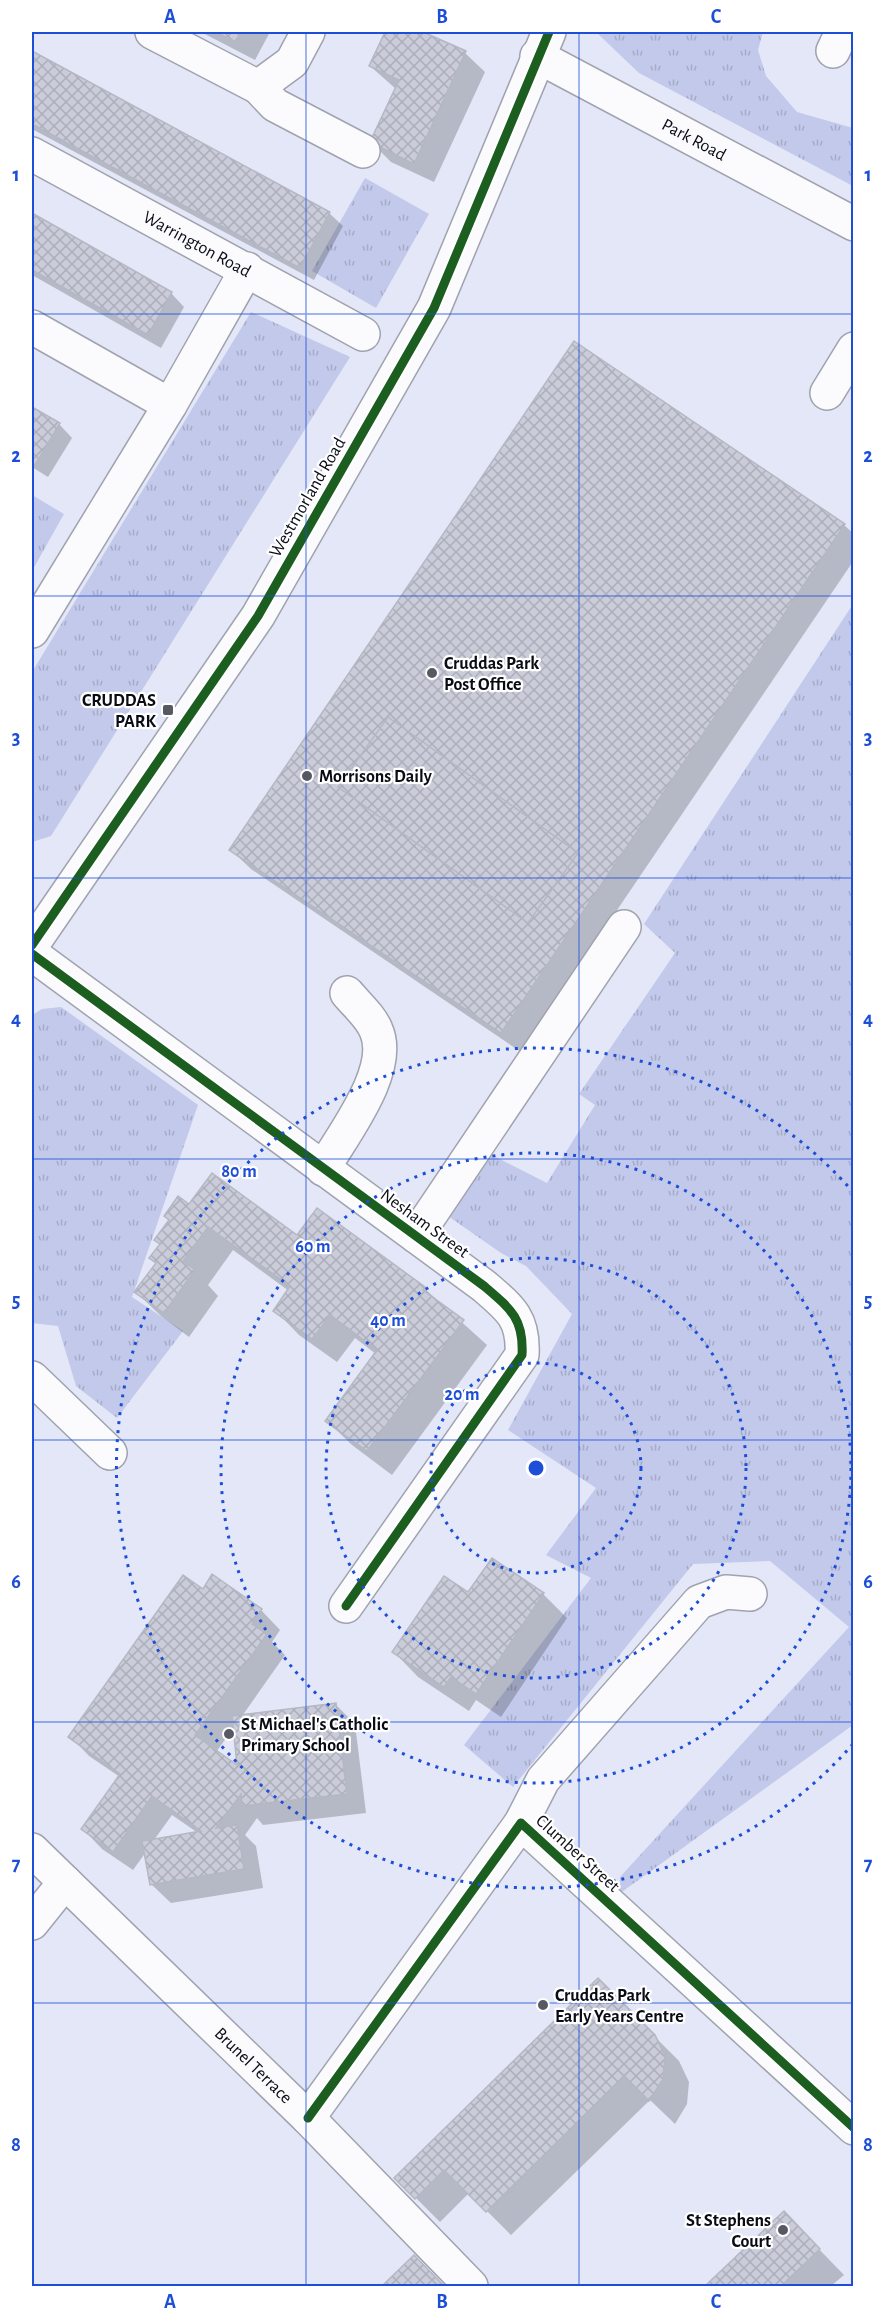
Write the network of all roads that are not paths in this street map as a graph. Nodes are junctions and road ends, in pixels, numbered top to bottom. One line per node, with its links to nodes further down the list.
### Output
1 (152, 32): 4 (street)
2 (308, 32): 4 (street)
3 (543, 44): 7 (street, Park Road); 15 (street, Westmorland Road)
4 (258, 87): 5 (street)
5 (363, 151)
6 (32, 154): 8 (street, Warrington Road)
7 (854, 224)
8 (247, 268): 10 (street, Warrington Road); 13 (street)
9 (32, 327): 13 (street)
10 (363, 334)
11 (854, 349): 12 (street)
12 (827, 393)
13 (170, 405): 14 (street)
14 (32, 631)
15 (42, 910): 17 (street, Westmorland Road)
16 (624, 927): 21 (street)
17 (32, 945)
18 (32, 954): 20 (street, Nesham Street)
19 (347, 993): 20 (street)
20 (323, 1168): 21 (street, Nesham Street)
21 (416, 1236): 25 (street, Nesham Street)
22 (32, 1378): 23 (street)
23 (110, 1453)
24 (750, 1594): 26 (street, Clumber Street)
25 (346, 1606)
26 (521, 1823): 30 (street, Clumber Street); 31 (street, Clumber Street)
27 (32, 1850): 28 (street, Brunel Terrace)
28 (64, 1882): 29 (street); 30 (street, Brunel Terrace)
29 (32, 1923)
30 (308, 2118): 32 (street, Brunel Terrace)
31 (854, 2128)
32 (471, 2286)

